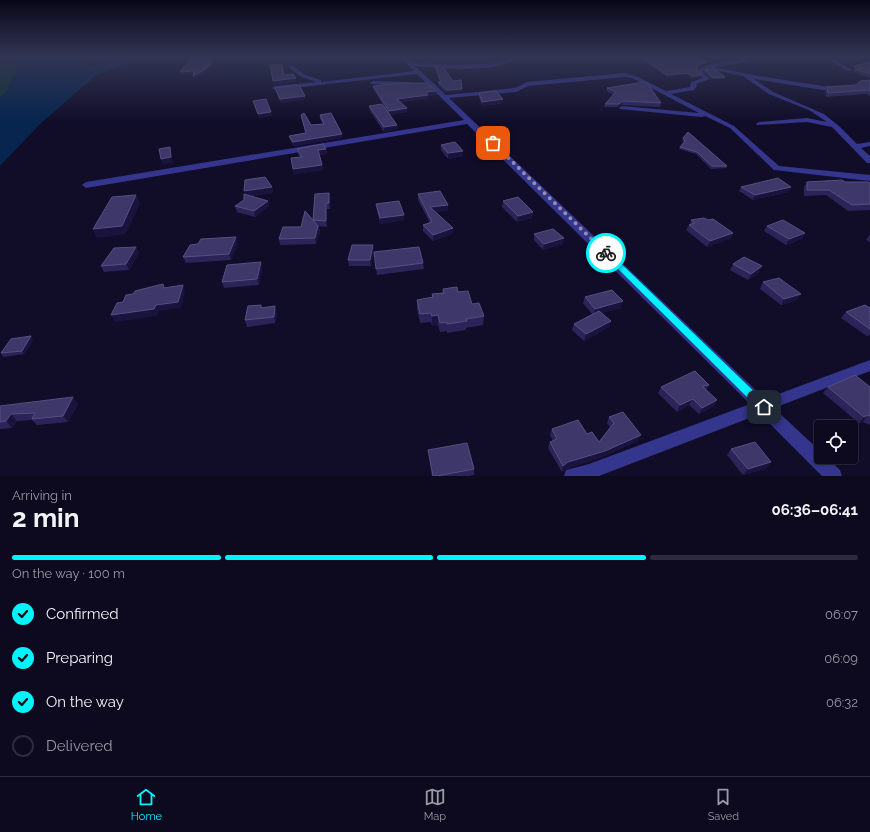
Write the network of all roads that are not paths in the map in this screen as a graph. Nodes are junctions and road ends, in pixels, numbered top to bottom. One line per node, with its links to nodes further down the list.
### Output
1 (311, 78): 11 (street)
2 (365, 78): 10 (street)
3 (401, 78): 12 (street)
4 (420, 78): 13 (street)
5 (590, 78): 17 (street)
6 (636, 78): 16 (street)
7 (706, 78): 16 (street)
8 (749, 78): 22 (street)
9 (764, 78): 14 (street)
10 (357, 80): 11 (street); 12 (street)
11 (327, 83): 15 (street)
12 (370, 83): 13 (street)
13 (421, 83): 17 (street)
14 (848, 86)
15 (275, 88)
16 (664, 93): 19 (street)
17 (445, 96): 20 (street)
18 (622, 108): 19 (street)
19 (708, 116): 26 (street)
20 (471, 121): 27 (street); 29 (street)
21 (759, 124): 22 (street)
22 (837, 127): 24 (street)
23 (870, 144): 24 (street)
24 (857, 146): 25 (street)
25 (870, 161)
26 (870, 178)
27 (86, 185)
28 (870, 365): 29 (street)
29 (764, 407): 30 (street); 31 (street)
30 (572, 476)
31 (834, 476)

